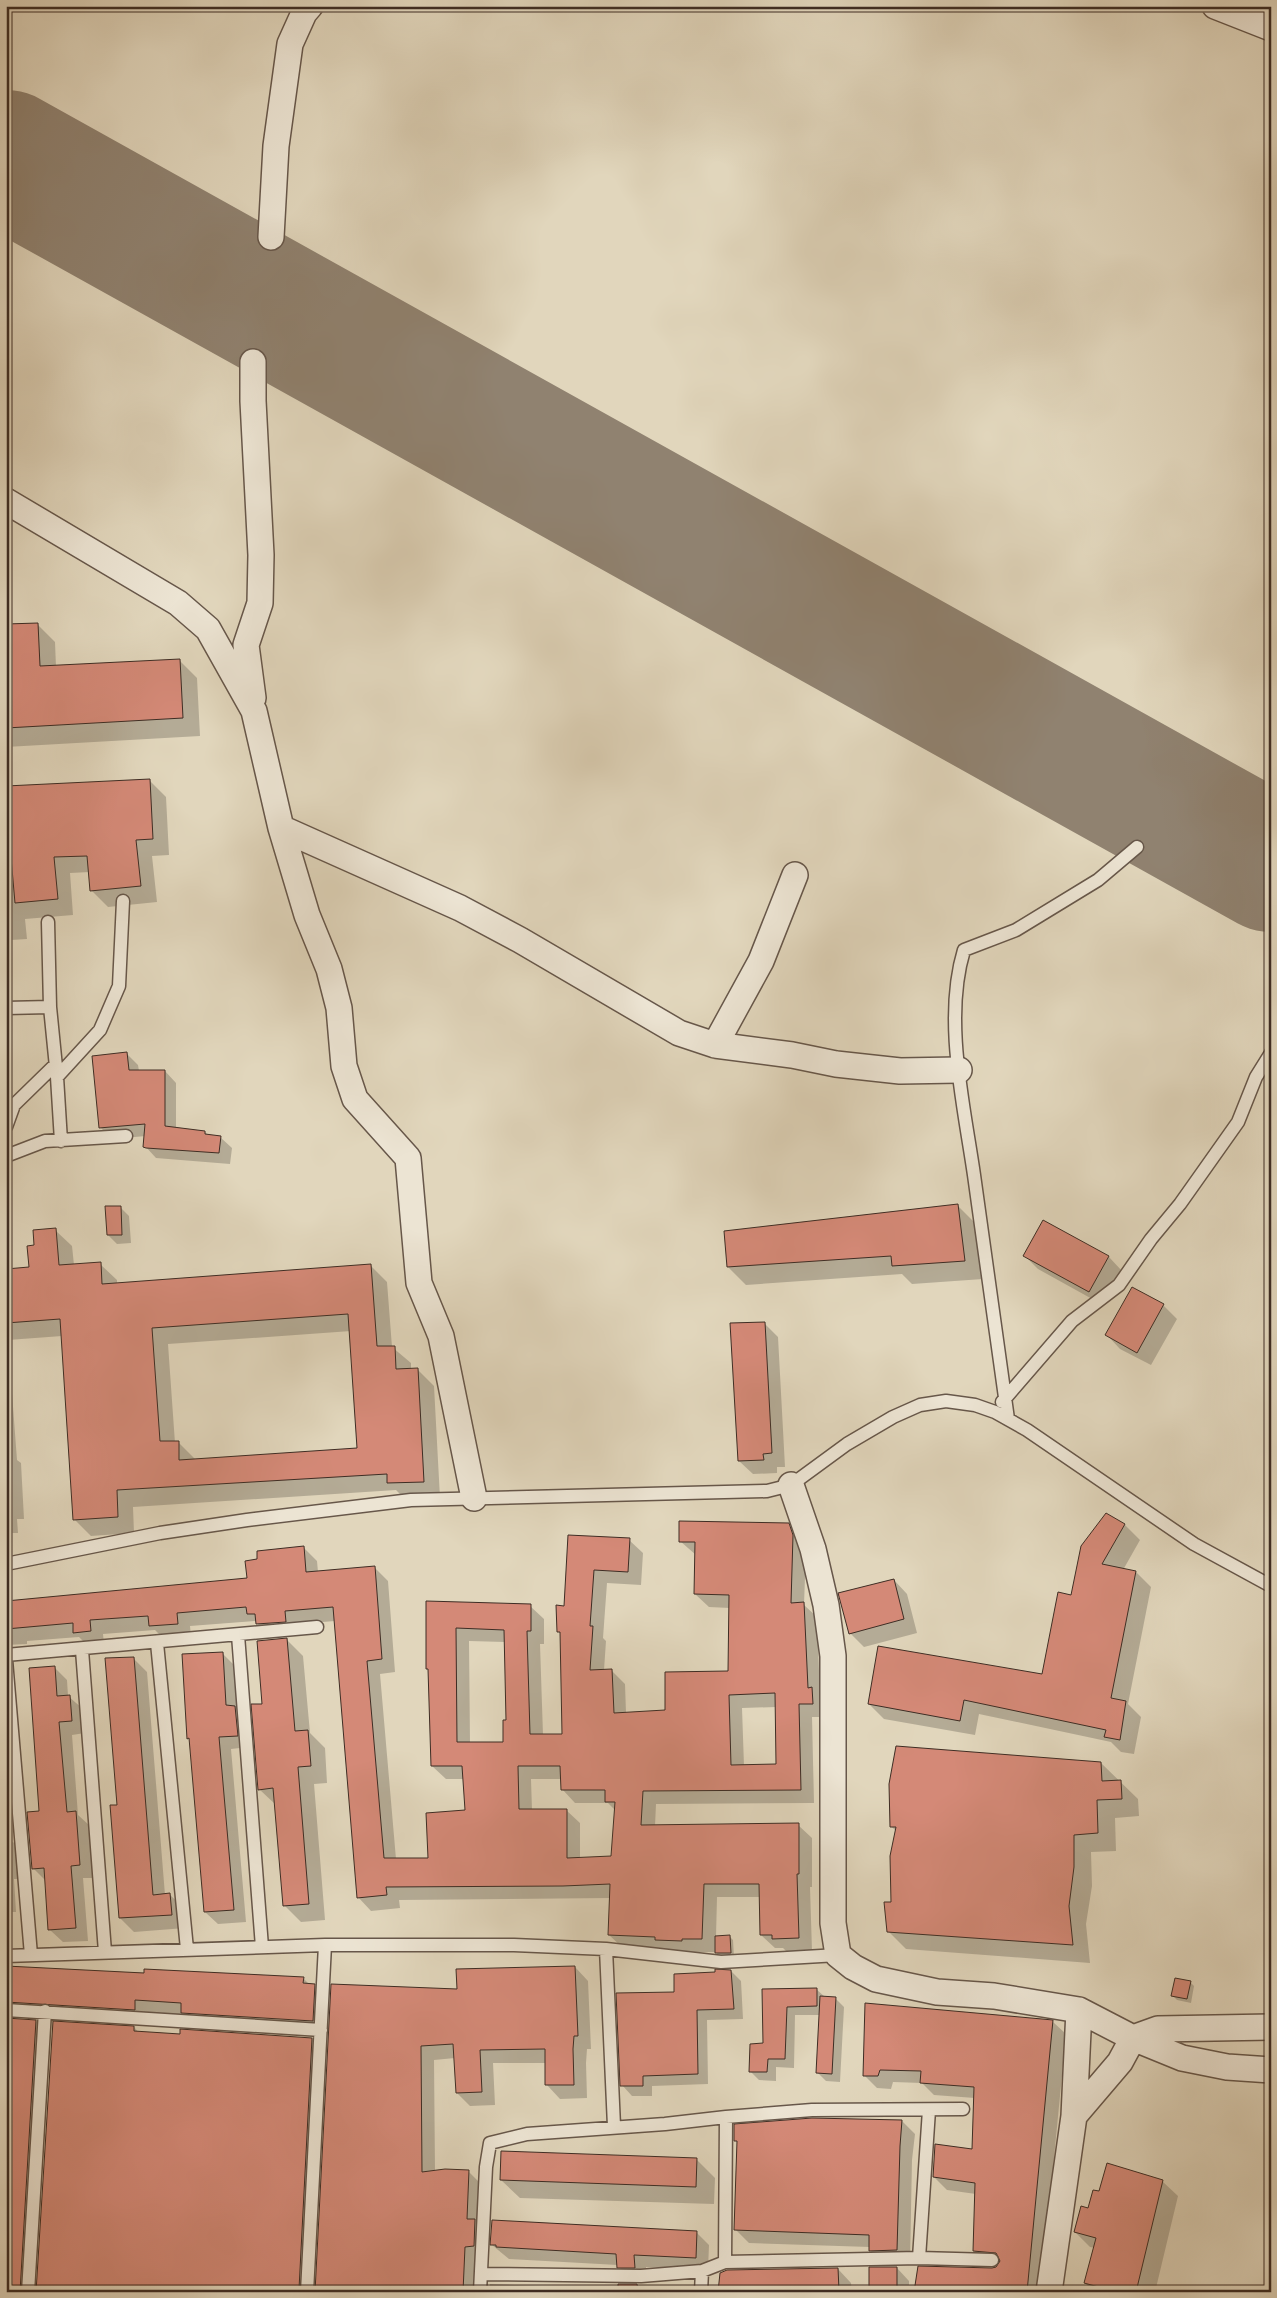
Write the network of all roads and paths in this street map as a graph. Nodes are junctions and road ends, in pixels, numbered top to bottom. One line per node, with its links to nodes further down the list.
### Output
1 (310, 6): 4 (street)
2 (1215, 6): 3 (street)
3 (1271, 28)
4 (271, 238)
5 (253, 362): 7 (street)
6 (6, 501): 7 (street)
7 (254, 711): 8 (street)
8 (281, 828): 15 (street); 27 (street)
9 (1137, 847): 17 (lane)
10 (795, 875): 15 (street)
11 (123, 901): 18 (lane)
12 (48, 922): 13 (lane)
13 (50, 1007): 14 (lane); 18 (lane)
14 (6, 1008)
15 (715, 1045): 17 (street)
16 (1271, 1053): 23 (lane)
17 (959, 1070): 23 (lane)
18 (56, 1071): 19 (lane); 21 (lane)
19 (6, 1127)
20 (126, 1136): 21 (lane)
21 (61, 1140): 22 (lane)
22 (6, 1156)
23 (1005, 1398): 24 (lane); 25 (lane)
24 (995, 1412): 25 (lane); 26 (lane)
25 (1008, 1419): 29 (lane)
26 (791, 1485): 27 (lane); 42 (street)
27 (474, 1498): 28 (lane)
28 (6, 1564)
29 (1271, 1586)
30 (317, 1628): 31 (lane)
31 (238, 1635): 32 (lane); 37 (lane)
32 (157, 1643): 33 (lane); 38 (lane)
33 (82, 1650): 34 (lane); 40 (lane)
34 (6, 1655)
35 (6, 1660): 41 (lane)
36 (325, 1945): 37 (lane); 39 (lane); 48 (lane)
37 (262, 1947): 38 (lane)
38 (187, 1949): 40 (lane)
39 (606, 1949): 42 (lane); 55 (lane)
40 (105, 1952): 41 (lane)
41 (31, 1955): 43 (lane)
42 (838, 1955): 45 (street)
43 (6, 1956)
44 (6, 2010): 46 (lane)
45 (1079, 2010): 49 (street); 54 (street)
46 (45, 2011): 48 (lane); 61 (lane)
47 (1271, 2028): 49 (street)
48 (321, 2030): 62 (lane)
49 (1132, 2038): 50 (street); 54 (street)
50 (1271, 2070)
51 (963, 2108): 52 (lane)
52 (929, 2110): 53 (lane); 56 (lane)
53 (726, 2116): 55 (lane); 58 (lane)
54 (1074, 2116): 65 (street)
55 (614, 2126): 60 (lane)
56 (919, 2258): 57 (lane); 58 (lane)
57 (992, 2260)
58 (725, 2262): 59 (lane)
59 (702, 2271): 60 (lane); 64 (lane)
60 (481, 2274): 63 (lane)
61 (28, 2292)
62 (307, 2292)
63 (480, 2292)
64 (701, 2292)
65 (1048, 2292)

